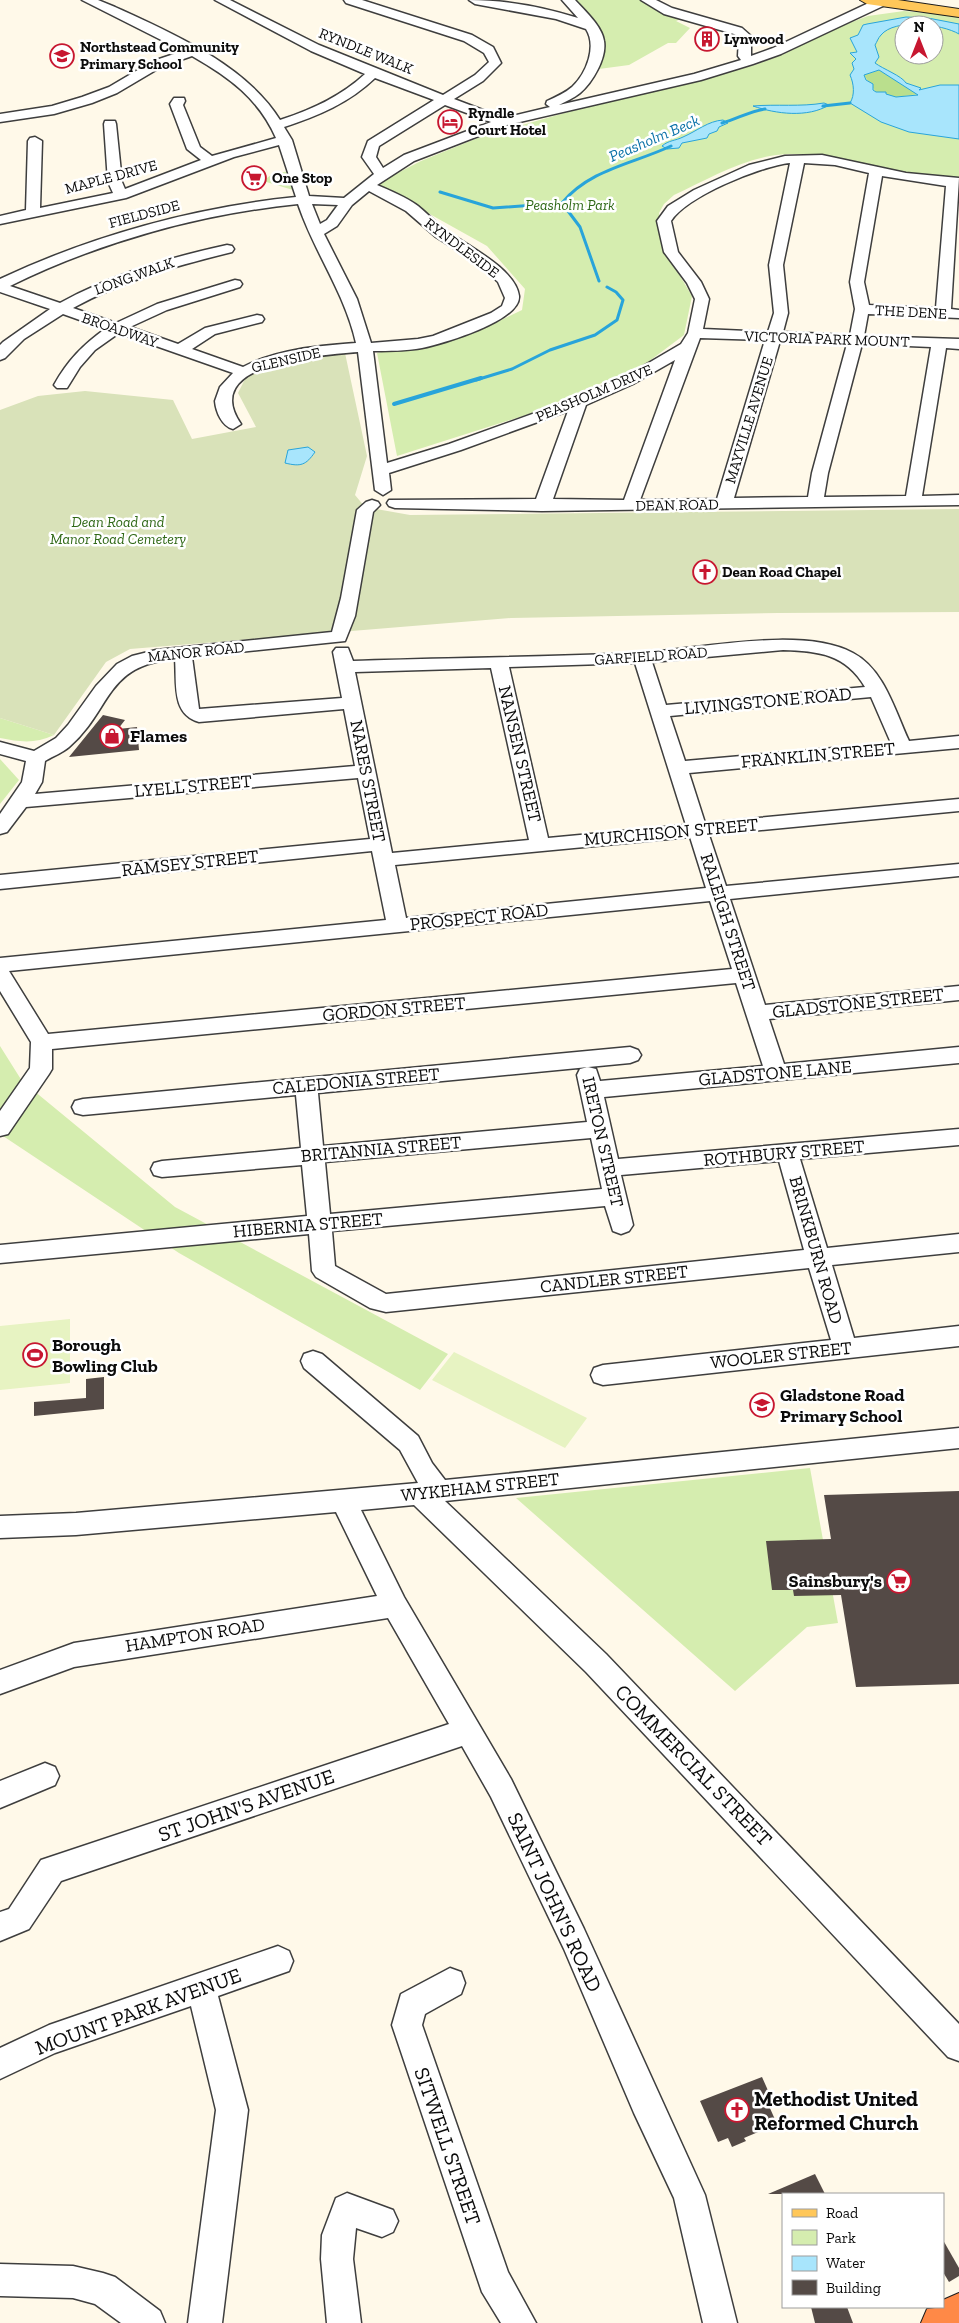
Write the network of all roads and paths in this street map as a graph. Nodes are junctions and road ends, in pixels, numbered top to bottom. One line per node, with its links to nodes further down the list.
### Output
1 (88, 0): 13 (street)
2 (221, 0): 15 (street, RYNDLE WALK)
3 (350, 0): 17 (street)
4 (474, 0): 10 (street)
5 (647, 0): 14 (street)
6 (873, 1): 9 (main road); 14 (street)
7 (570, 2): 10 (street); 12 (street)
8 (959, 8): 9 (main road)
9 (924, 9): 11 (main road)
10 (544, 12): 12 (street)
11 (959, 13)
12 (589, 26): 16 (street)
13 (193, 52): 21 (street); 24 (street)
14 (749, 61): 19 (street)
15 (373, 73): 17 (street, RYNDLE WALK); 24 (street)
16 (576, 90): 19 (street); 20 (street)
17 (446, 99): 22 (street, RYNDLE WALK); 30 (street)
18 (179, 101): 28 (street)
19 (585, 103): 20 (street)
20 (547, 112): 22 (street)
21 (0, 118)
22 (503, 122): 30 (street)
23 (110, 124): 33 (street)
24 (276, 125): 25 (street)
25 (285, 140): 28 (street, MAPLE DRIVE); 34 (street)
26 (35, 141): 36 (street)
27 (796, 158): 29 (street, PEASHOLM DRIVE); 49 (street, PEASHOLM DRIVE); 50 (street, MAYVILLE AVENUE)
28 (209, 160): 33 (street, MAPLE DRIVE)
29 (876, 171): 31 (street, PEASHOLM DRIVE); 44 (street)
30 (381, 175): 32 (street)
31 (956, 182): 37 (street)
32 (367, 185): 35 (street); 56 (street, RYNDLESIDE)
33 (121, 194): 36 (street, MAPLE DRIVE)
34 (303, 200): 35 (street, FIELDSIDE); 39 (street); 42 (street, FIELDSIDE)
35 (348, 202): 39 (street)
36 (33, 214): 38 (street, MAPLE DRIVE)
37 (954, 218): 45 (street)
38 (0, 220)
39 (316, 233): 56 (street)
40 (227, 249): 43 (street, LONG WALK)
41 (235, 284): 48 (street)
42 (0, 286): 43 (street, BROADWAY)
43 (60, 308): 48 (street, BROADWAY); 57 (street, LONG WALK)
44 (862, 309): 45 (street, THE DENE); 51 (street)
45 (943, 312): 46 (street, THE DENE)
46 (959, 314)
47 (257, 319): 55 (street)
48 (118, 329): 55 (street, BROADWAY); 59 (street)
49 (695, 333): 50 (street, VICTORIA PARK MOUNT); 54 (street, PEASHOLM DRIVE)
50 (774, 337): 51 (street, VICTORIA PARK MOUNT); 67 (street, MAYVILLE AVENUE)
51 (856, 340): 52 (street, VICTORIA PARK MOUNT); 66 (street)
52 (939, 343): 53 (street, VICTORIA PARK MOUNT); 65 (street)
53 (959, 344)
54 (686, 347): 60 (street, PEASHOLM DRIVE); 69 (street)
55 (179, 350): 58 (street, BROADWAY)
56 (365, 353): 58 (street, GLENSIDE); 62 (street)
57 (0, 355)
58 (241, 371): 61 (street, GLENSIDE)
59 (62, 385)
60 (579, 402): 62 (street, PEASHOLM DRIVE); 68 (street)
61 (233, 424)
62 (380, 470): 63 (street)
63 (378, 498): 68 (street, DEAN ROAD); 70 (street)
64 (959, 500): 65 (street, DEAN ROAD)
65 (913, 502): 66 (street, DEAN ROAD)
66 (815, 503): 67 (street, DEAN ROAD)
67 (724, 504): 69 (street, DEAN ROAD)
68 (542, 506): 69 (street, DEAN ROAD)
69 (630, 506)
70 (339, 637): 71 (street, MANOR ROAD); 74 (street, NARES STREET)
71 (183, 652): 76 (street); 81 (street, MANOR ROAD)
72 (642, 658): 73 (street, GARFIELD ROAD); 75 (street, GARFIELD ROAD); 77 (street, RALEIGH STREET)
73 (499, 662): 74 (street, GARFIELD ROAD); 88 (street, NANSEN STREET)
74 (345, 667): 76 (street, NARES STREET)
75 (877, 691): 77 (street, LIVINGSTONE ROAD); 79 (street, GARFIELD ROAD)
76 (352, 703): 83 (street, NARES STREET)
77 (659, 711): 82 (street, RALEIGH STREET)
78 (959, 742): 79 (street, FRANKLIN STREET)
79 (902, 747): 82 (street, FRANKLIN STREET)
80 (0, 748): 81 (street)
81 (36, 758): 84 (street)
82 (678, 768): 87 (street, RALEIGH STREET)
83 (365, 771): 84 (street, LYELL STREET); 89 (street, NARES STREET)
84 (21, 801): 86 (street)
85 (959, 805): 87 (street, MURCHISON STREET)
86 (0, 828)
87 (698, 830): 88 (street, MURCHISON STREET); 92 (street, RALEIGH STREET)
88 (540, 845): 89 (street, MURCHISON STREET)
89 (382, 852): 91 (street, RAMSEY STREET); 93 (street, NARES STREET)
90 (959, 870): 92 (street, PROSPECT ROAD)
91 (0, 882)
92 (718, 894): 93 (street, PROSPECT ROAD); 96 (street, RALEIGH STREET)
93 (397, 926): 94 (street, PROSPECT ROAD)
94 (0, 965)
95 (0, 974): 99 (street)
96 (745, 975): 98 (street, RALEIGH STREET); 99 (street, GORDON STREET)
97 (959, 993): 98 (street, GLADSTONE STREET)
98 (757, 1013): 103 (street, RALEIGH STREET)
99 (42, 1042): 107 (street)
100 (630, 1055): 102 (street, CALEDONIA STREET)
101 (959, 1055): 103 (street, GLADSTONE LANE)
102 (585, 1059): 104 (street, CALEDONIA STREET); 105 (street, IRETON STREET)
103 (776, 1073): 105 (street, GLADSTONE LANE)
104 (306, 1086): 106 (street, CALEDONIA STREET); 111 (street)
105 (592, 1090): 108 (street, IRETON STREET)
106 (83, 1107)
107 (1, 1127)
108 (600, 1129): 111 (street, BRITANNIA STREET); 112 (street, IRETON STREET)
109 (959, 1137): 110 (street, ROTHBURY STREET)
110 (787, 1152): 112 (street, ROTHBURY STREET); 119 (street, BRINKBURN ROAD)
111 (314, 1155): 113 (street, BRITANNIA STREET); 115 (street)
112 (609, 1168): 114 (street, IRETON STREET)
113 (162, 1169)
114 (615, 1196): 115 (street, HIBERNIA STREET); 116 (street, IRETON STREET)
115 (319, 1224): 118 (street, HIBERNIA STREET); 119 (street, CANDLER STREET)
116 (622, 1225)
117 (959, 1243): 119 (street, CANDLER STREET)
118 (0, 1254)
119 (817, 1258): 121 (street, BRINKBURN ROAD)
120 (959, 1336): 121 (street, WOOLER STREET)
121 (845, 1348): 123 (street, WOOLER STREET)
122 (313, 1361): 125 (street, COMMERCIAL STREET)
123 (603, 1375)
124 (959, 1438): 125 (street, WYKEHAM STREET)
125 (430, 1493): 126 (street, WYKEHAM STREET); 137 (street, COMMERCIAL STREET)
126 (342, 1501): 127 (street, WYKEHAM STREET); 128 (street, SAINT JOHN'S ROAD)
127 (0, 1527)
128 (394, 1605): 129 (street, HAMPTON ROAD); 130 (street, SAINT JOHN'S ROAD)
129 (0, 1682)
130 (468, 1731): 133 (street, ST JOHN'S AVENUE); 146 (street, SAINT JOHN'S ROAD)
131 (45, 1776): 132 (street)
132 (0, 1795)
133 (0, 1927)
134 (278, 1961): 136 (street, MOUNT PARK AVENUE)
135 (450, 1983): 145 (street, SITWELL STREET)
136 (201, 1987): 138 (street, MOUNT PARK AVENUE); 143 (street)
137 (959, 2046)
138 (0, 2064)
139 (382, 2221): 144 (street)
140 (0, 2280): 142 (street)
141 (959, 2313): 147 (highway)
142 (148, 2323)
143 (205, 2323)
144 (344, 2323)
145 (519, 2323)
146 (720, 2323)
147 (941, 2323)

